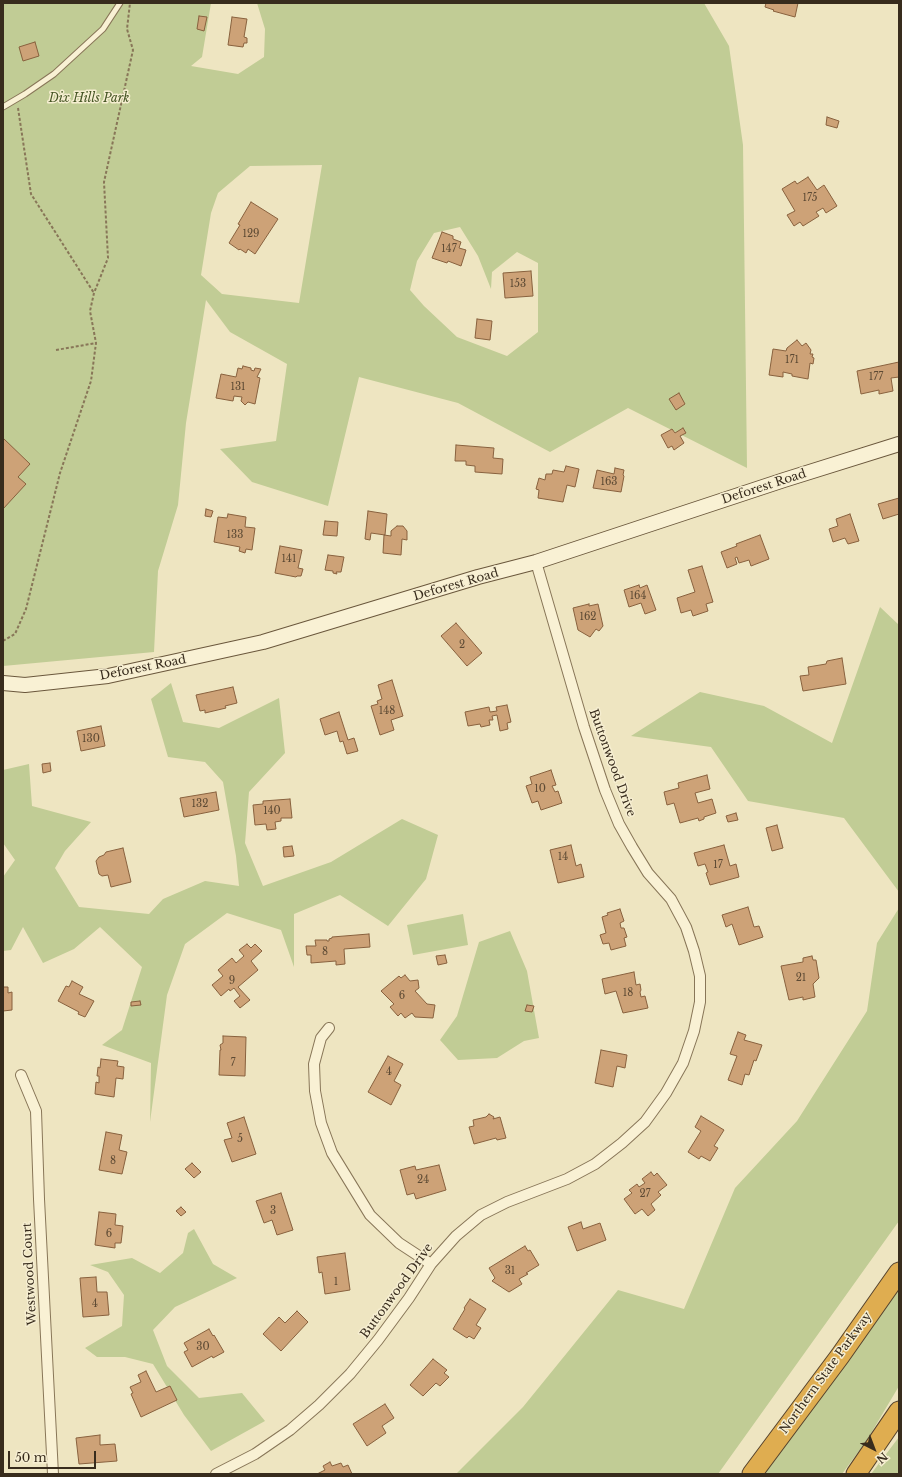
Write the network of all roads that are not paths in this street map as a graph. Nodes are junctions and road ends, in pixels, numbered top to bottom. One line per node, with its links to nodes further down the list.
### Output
1 (120, 3): 2 (lane)
2 (3, 107)
3 (899, 444): 4 (street, Deforest Road)
4 (536, 562): 5 (street, Deforest Road); 8 (street, Buttonwood Drive)
5 (3, 683)
6 (328, 1028): 8 (street)
7 (21, 1075): 11 (street, Westwood Court)
8 (431, 1264): 12 (street, Buttonwood Drive)
9 (899, 1272): 13 (highway, Northern State Parkway)
10 (899, 1411): 14 (highway)
11 (53, 1474)
12 (216, 1474)
13 (752, 1474)
14 (856, 1474)

